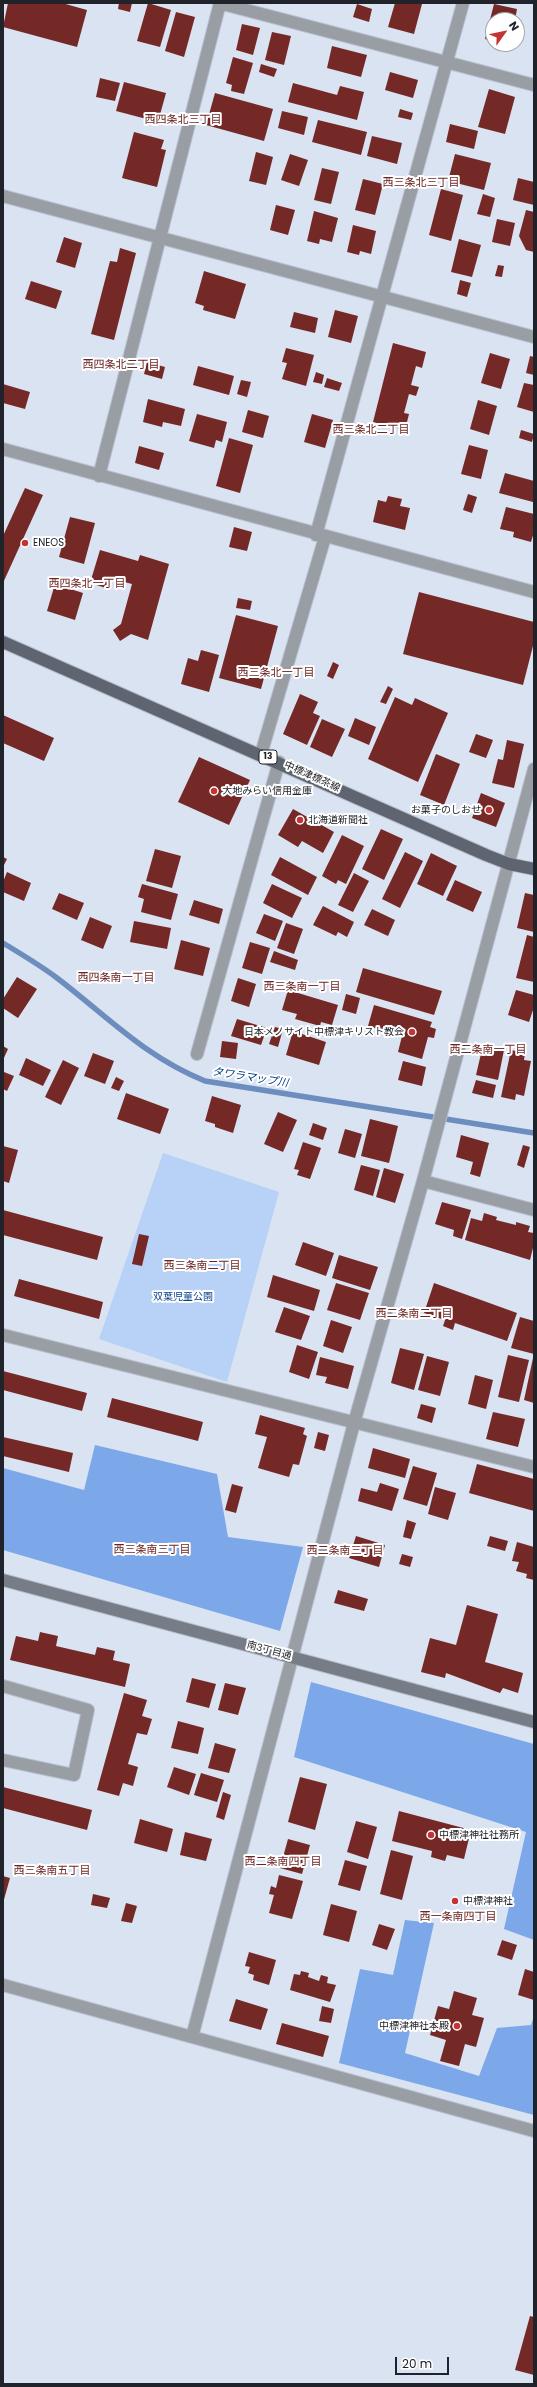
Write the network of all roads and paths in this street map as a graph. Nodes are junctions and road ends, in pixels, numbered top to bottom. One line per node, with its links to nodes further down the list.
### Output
1 (220, 3): 3 (street); 6 (street)
2 (463, 3): 3 (street)
3 (447, 62): 4 (street); 7 (street)
4 (534, 85)
5 (3, 196): 6 (street)
6 (161, 238): 7 (street); 10 (street)
7 (383, 295): 8 (street); 11 (street)
8 (534, 337)
9 (3, 449): 10 (street)
10 (99, 476): 11 (street)
11 (321, 536): 12 (street); 14 (street)
12 (534, 592)
13 (3, 642): 14 (main road, 中標津標茶線 / 13)
14 (261, 754): 15 (main road, 中標津標茶線 / 13)
15 (279, 762): 17 (main road, 中標津標茶線 / 13); 19 (street)
16 (534, 769): 17 (street)
17 (509, 864): 18 (main road, 中標津標茶線 / 13); 20 (street)
18 (534, 869)
19 (197, 1054)
20 (423, 1181): 21 (street); 23 (street)
21 (534, 1210)
22 (3, 1335): 23 (street)
23 (354, 1423): 24 (street); 26 (street)
24 (534, 1467)
25 (3, 1580): 26 (street, 南3丁目通)
26 (292, 1657): 28 (street, 南3丁目通); 31 (street)
27 (3, 1686): 29 (street)
28 (533, 1720)
29 (3, 1760)
30 (3, 1985): 31 (street)
31 (192, 2037): 32 (street)
32 (534, 2131)

